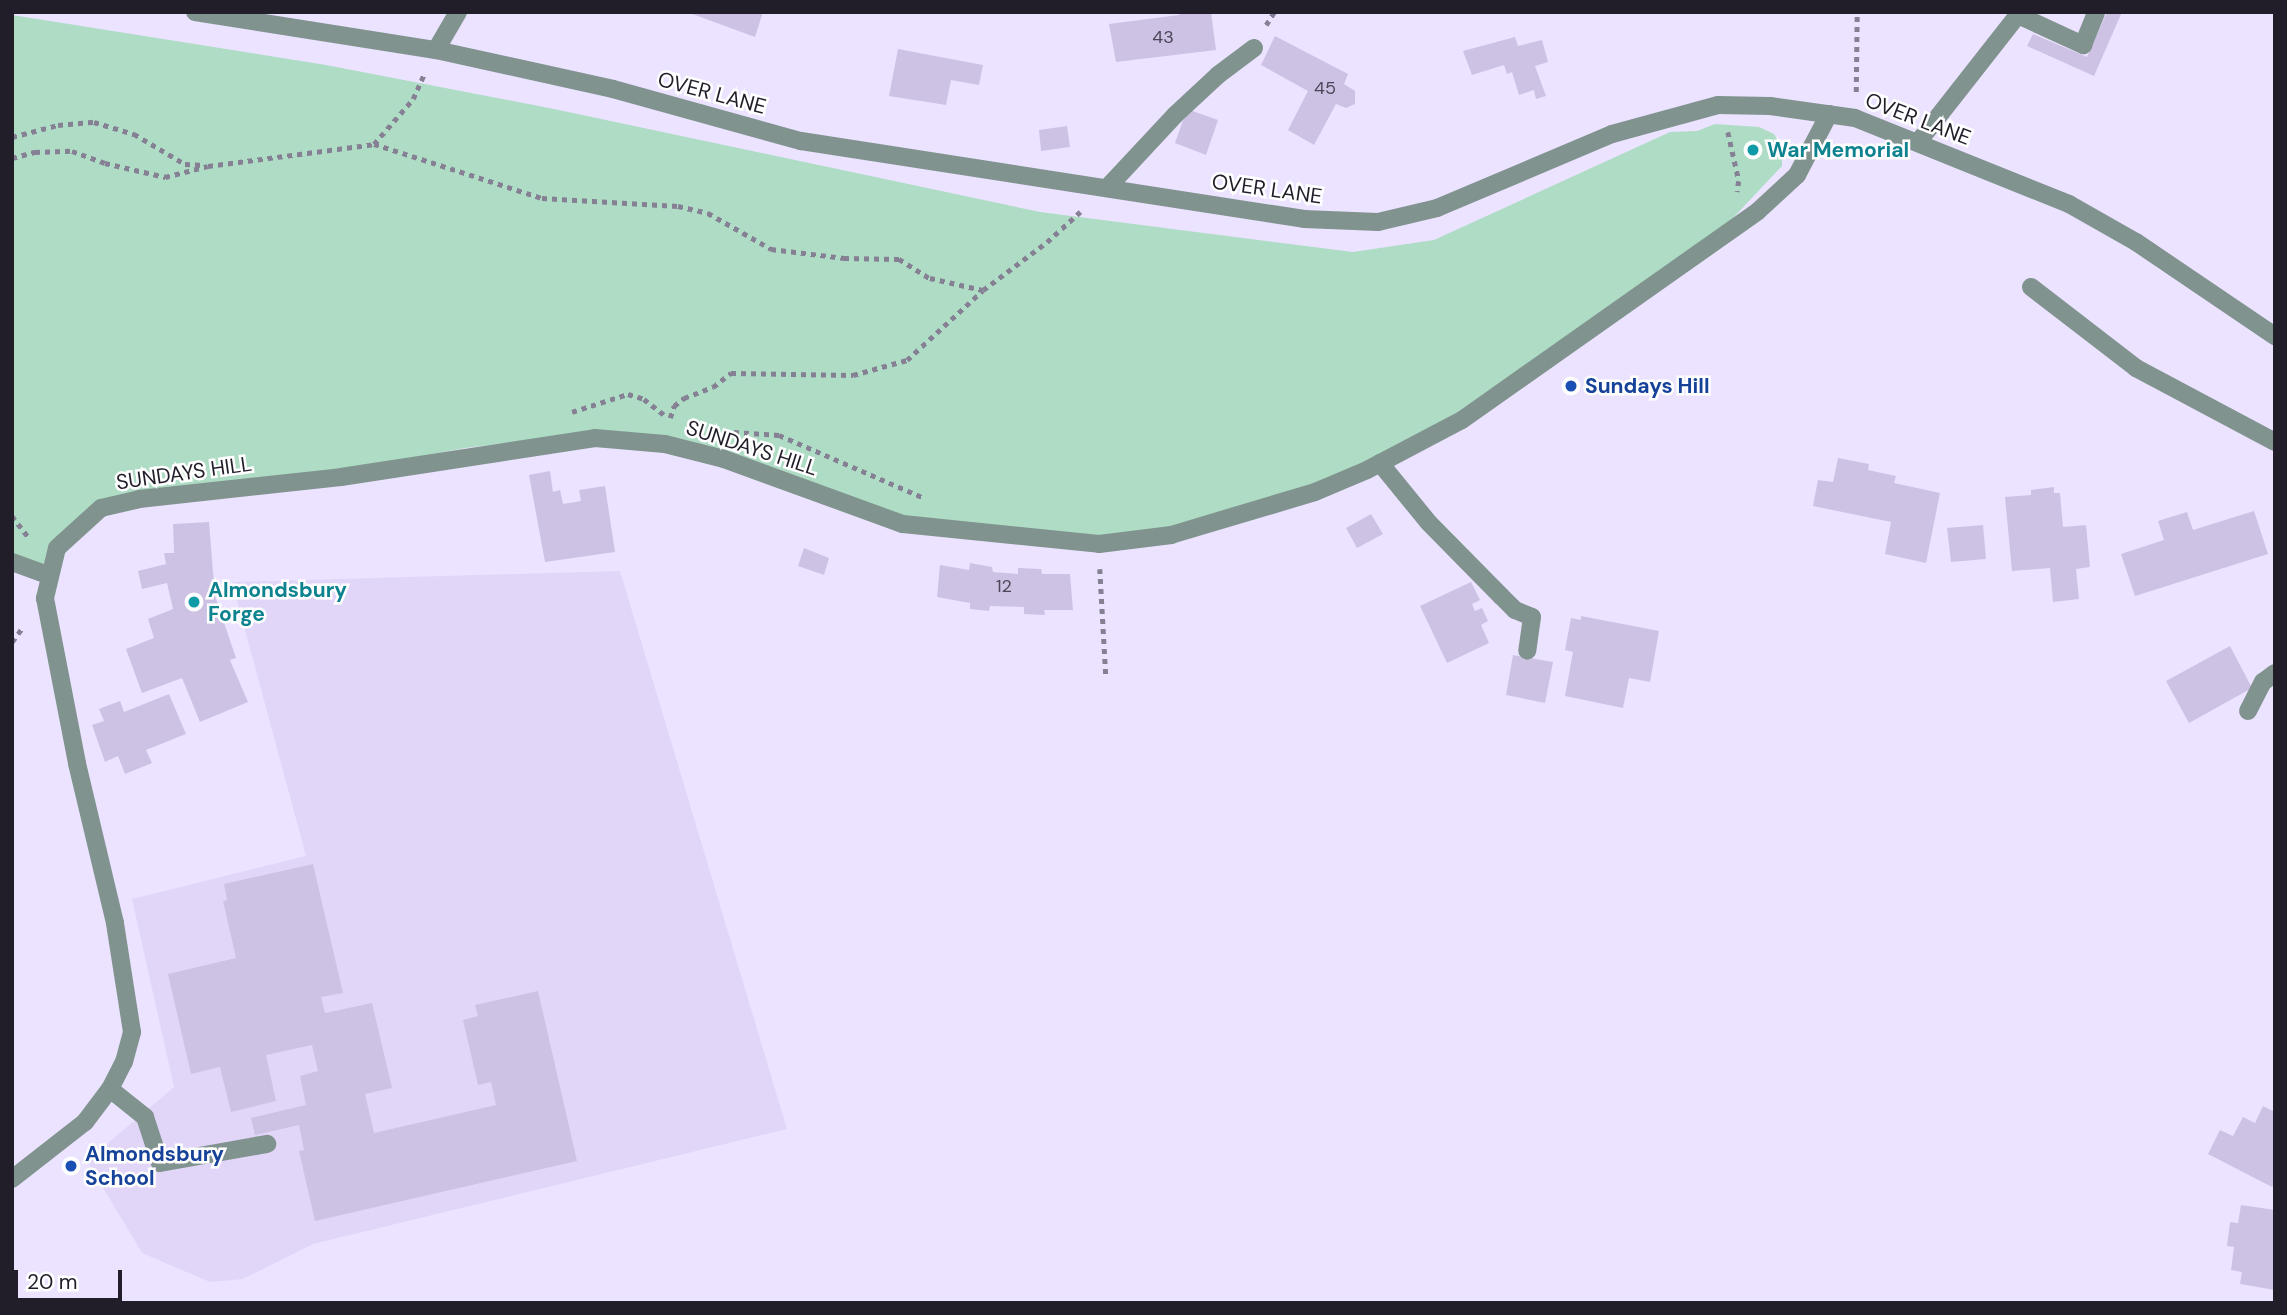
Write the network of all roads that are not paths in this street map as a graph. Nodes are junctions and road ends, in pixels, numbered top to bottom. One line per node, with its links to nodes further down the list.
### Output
1 (195, 12): 6 (street, OVER LANE)
2 (458, 12): 6 (street)
3 (2096, 12): 4 (street)
4 (2019, 14): 8 (street)
5 (1254, 48): 9 (street)
6 (436, 50): 9 (street, OVER LANE)
7 (1829, 114): 8 (street, OVER LANE); 9 (street, OVER LANE); 13 (street, SUNDAYS HILL)
8 (1919, 141): 11 (street, OVER LANE)
9 (1107, 188)
10 (2031, 287): 12 (street)
11 (2275, 336)
12 (2275, 442)
13 (1381, 463): 15 (street, SUNDAYS HILL); 16 (street)
14 (12, 562): 15 (street)
15 (48, 575): 19 (street, SUNDAYS HILL)
16 (1527, 652)
17 (2275, 673): 18 (street)
18 (2248, 711)
19 (110, 1089): 20 (street); 21 (street, SUNDAYS HILL)
20 (267, 1144)
21 (12, 1179)

